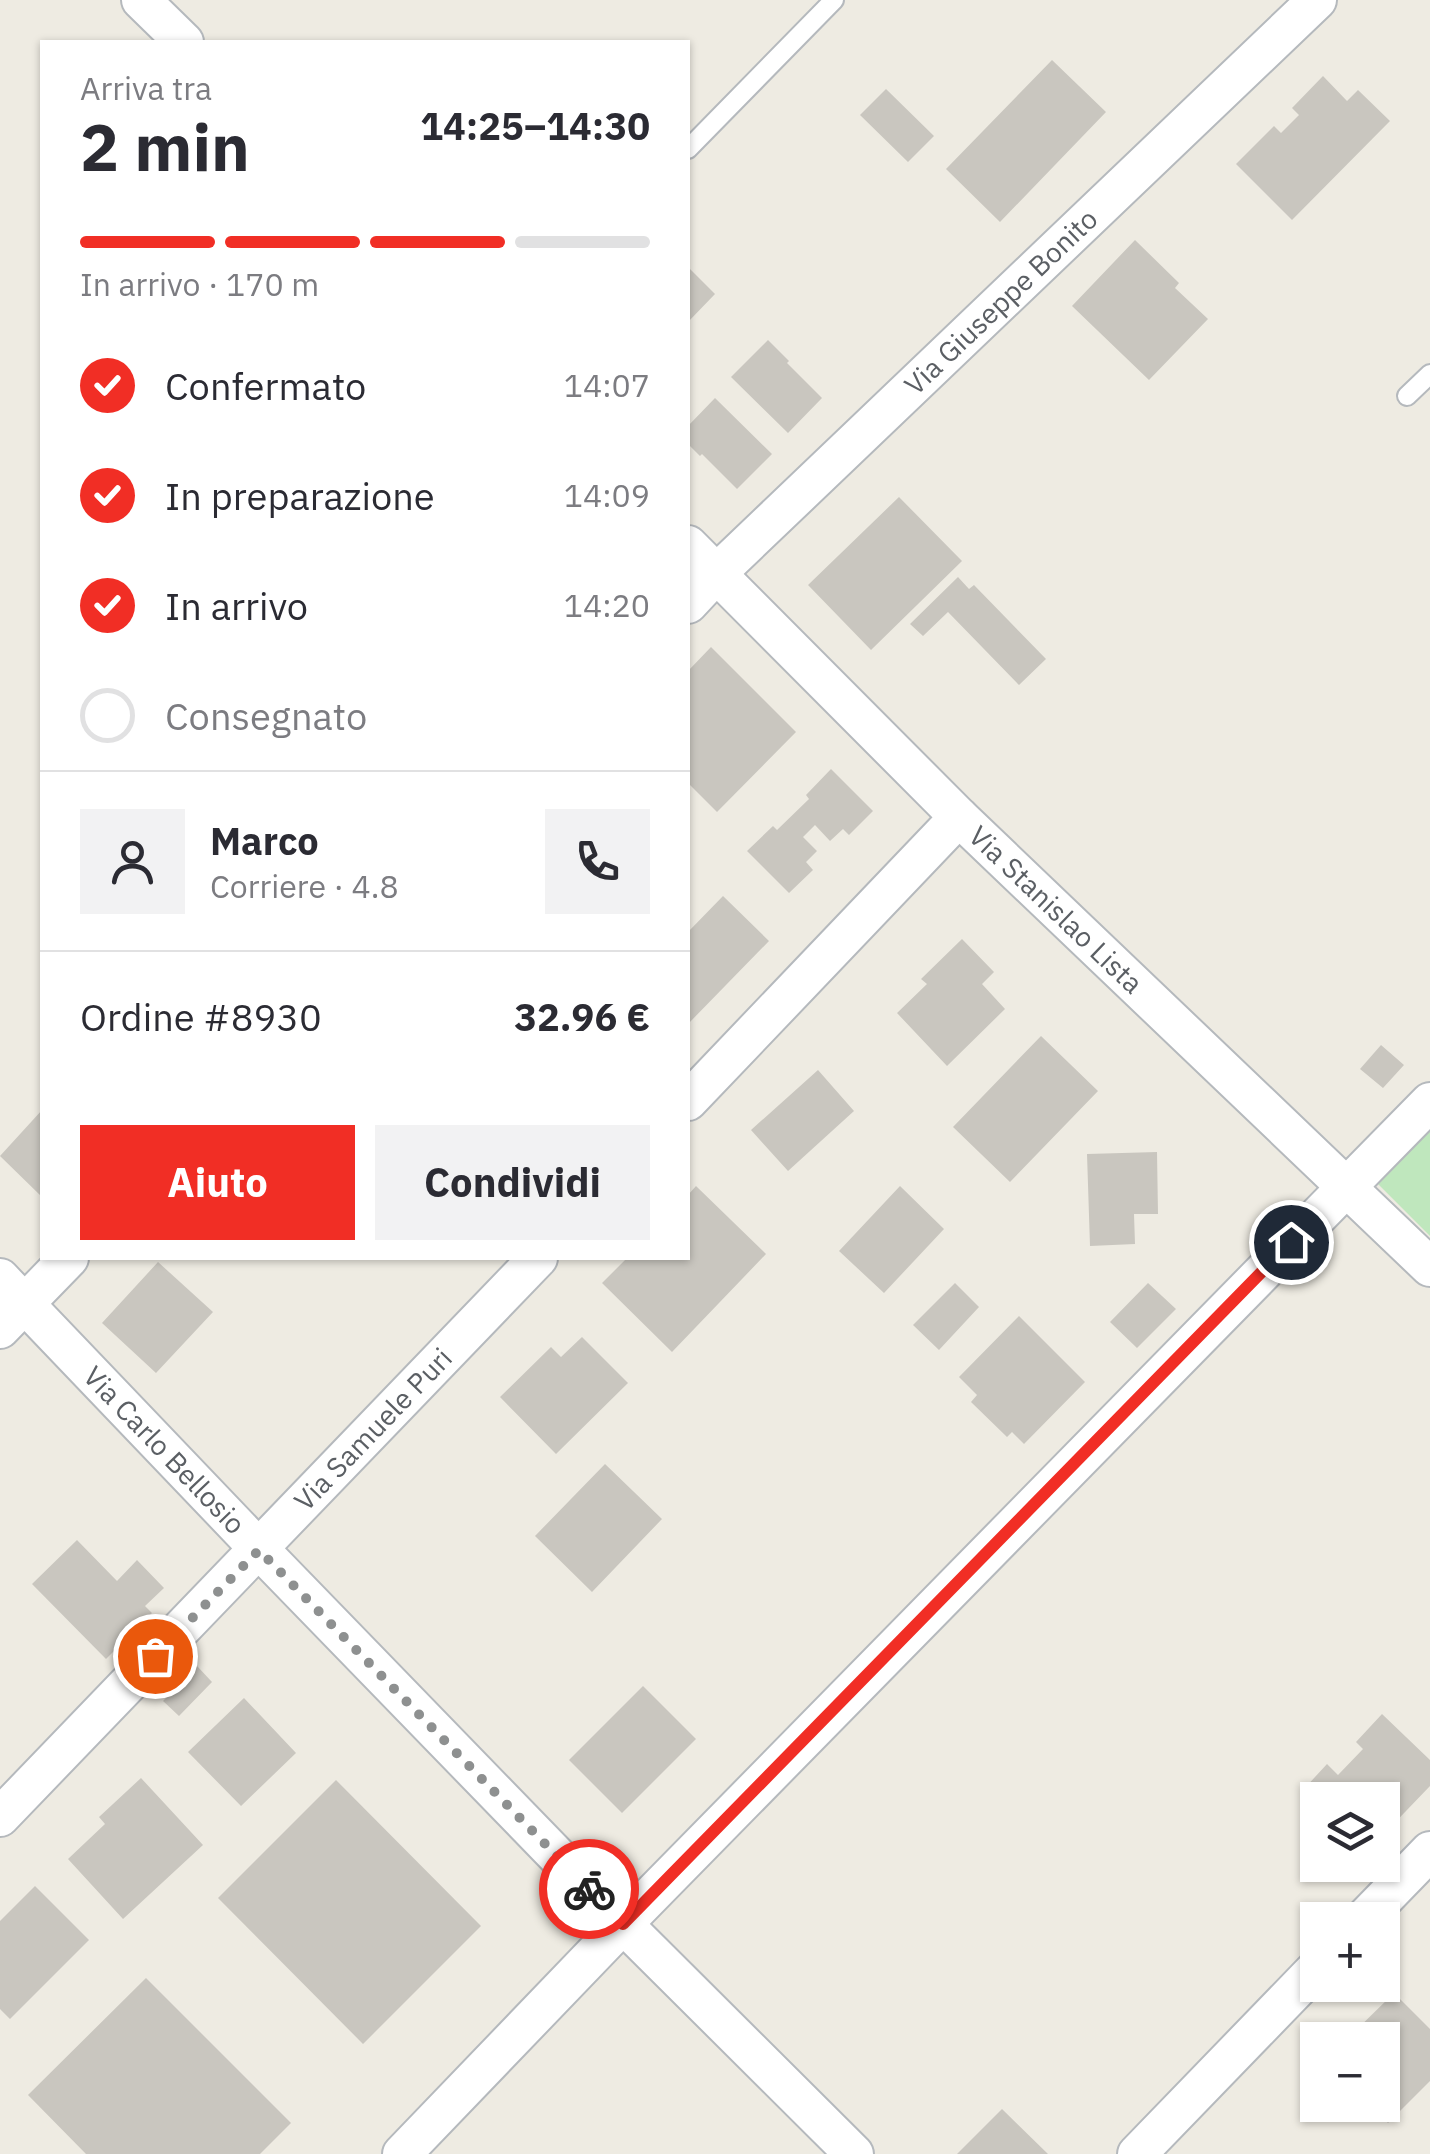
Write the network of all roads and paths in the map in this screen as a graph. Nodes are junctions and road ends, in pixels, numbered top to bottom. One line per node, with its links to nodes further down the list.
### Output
1 (141, 0): 4 (street)
2 (834, 0): 5 (lane)
3 (1317, 0): 9 (street, Via Giuseppe Bonito)
4 (182, 40)
5 (690, 147)
6 (1430, 374): 7 (lane)
7 (1407, 396)
8 (690, 548): 9 (street, Via Stanislao Lista)
9 (716, 574): 10 (street, Via Giuseppe Bonito); 11 (street, Via Stanislao Lista)
10 (690, 602)
11 (959, 817): 12 (street); 14 (street, Via Stanislao Lista)
12 (690, 1099)
13 (1430, 1102): 14 (street)
14 (1346, 1186): 17 (street, Via Stanislao Lista); 23 (street)
15 (65, 1260): 18 (street)
16 (536, 1260): 19 (street, Via Samuele Puri)
17 (1430, 1267)
18 (8, 1303): 19 (street, Via Carlo Bellosio)
19 (259, 1550): 20 (street, Via Samuele Puri); 23 (street, Via Carlo Bellosio)
20 (0, 1817)
21 (1430, 1851): 22 (street)
22 (1381, 1902)
23 (623, 1924): 25 (street); 26 (street, Via Carlo Bellosio)
24 (1300, 1986): 27 (street)
25 (402, 2154)
26 (854, 2154)
27 (1137, 2154)

